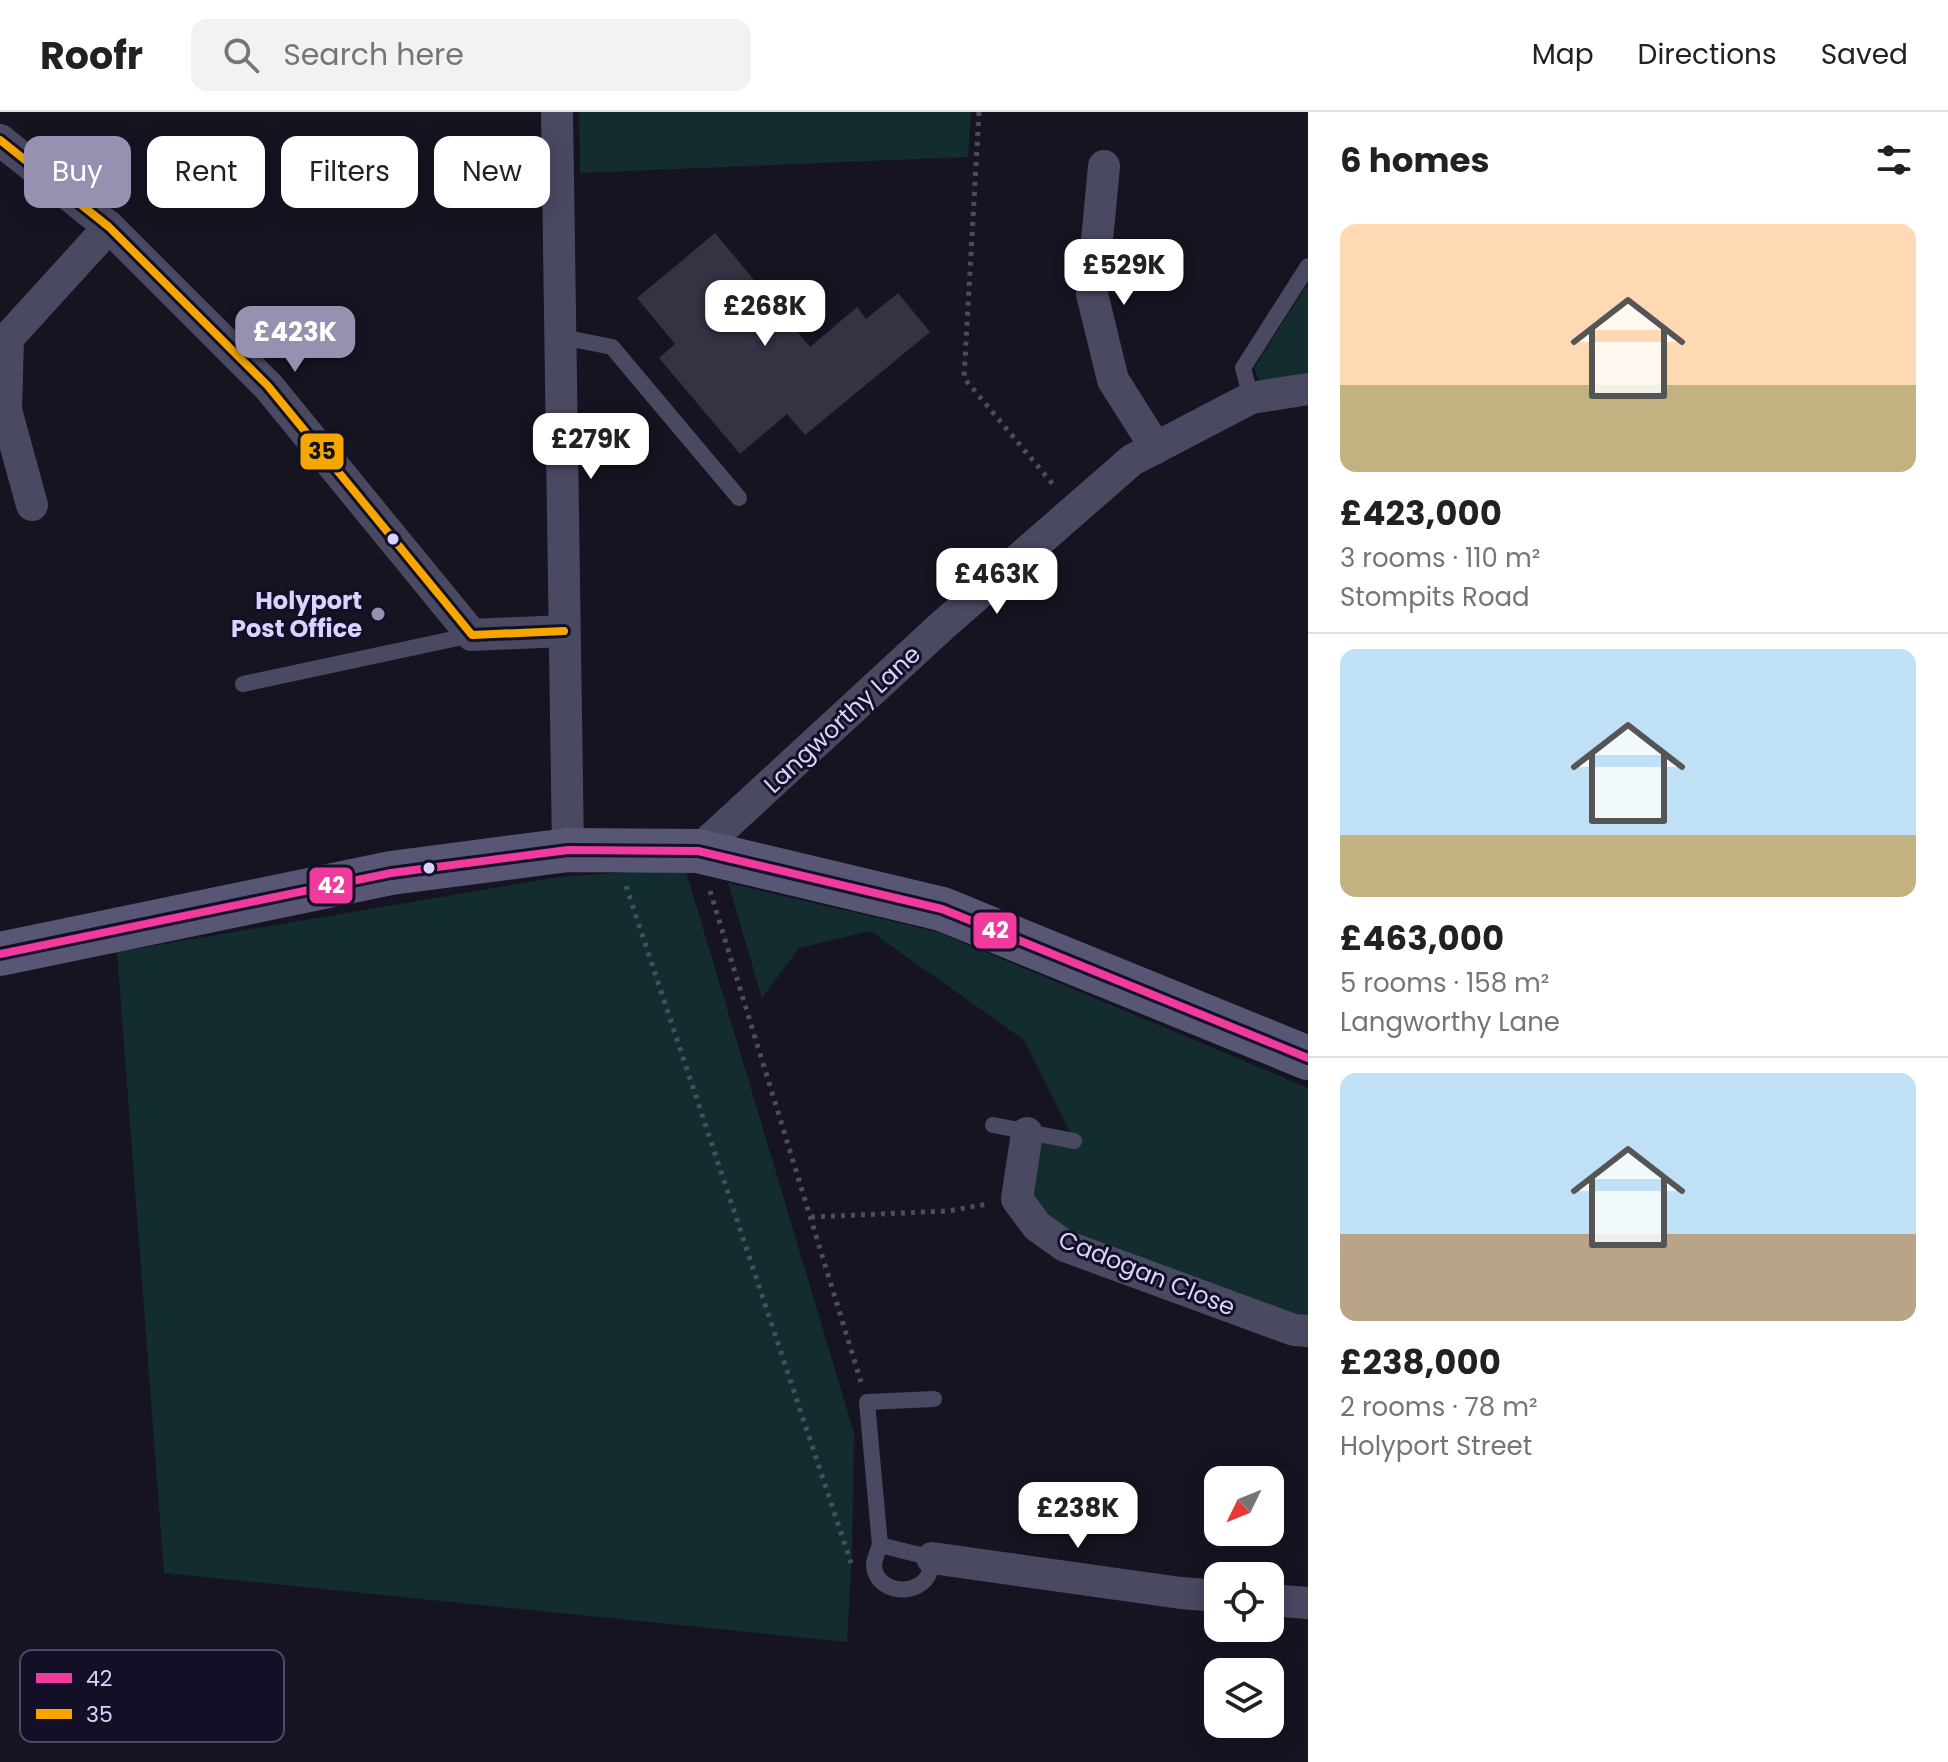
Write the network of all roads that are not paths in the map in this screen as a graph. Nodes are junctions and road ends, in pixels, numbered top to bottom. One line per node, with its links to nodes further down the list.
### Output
1 (557, 112): 7 (street)
2 (0, 140): 4 (street)
3 (1104, 166): 10 (street)
4 (109, 227): 6 (street); 14 (street)
5 (1308, 266): 9 (lane)
6 (4, 335): 12 (street)
7 (562, 337): 11 (lane); 13 (street)
8 (1308, 389): 9 (street, Langworthy Lane)
9 (1251, 398): 10 (street, Langworthy Lane)
10 (1156, 448): 17 (street, Langworthy Lane)
11 (739, 498)
12 (32, 505)
13 (564, 631): 14 (street); 16 (street)
14 (472, 635): 15 (lane)
15 (243, 684)
16 (568, 850): 17 (street); 18 (street)
17 (698, 851): 19 (street)
18 (0, 954)
19 (1308, 1058)
20 (993, 1125): 21 (lane)
21 (1027, 1133): 22 (lane); 23 (street, Cadogan Close)
22 (1074, 1141)
23 (1308, 1331)
24 (934, 1399): 25 (lane)
25 (880, 1545): 26 (lane); 26 (lane)
26 (932, 1558): 27 (street)
27 (1204, 1595)
28 (1284, 1601): 29 (street)
29 (1308, 1603)

